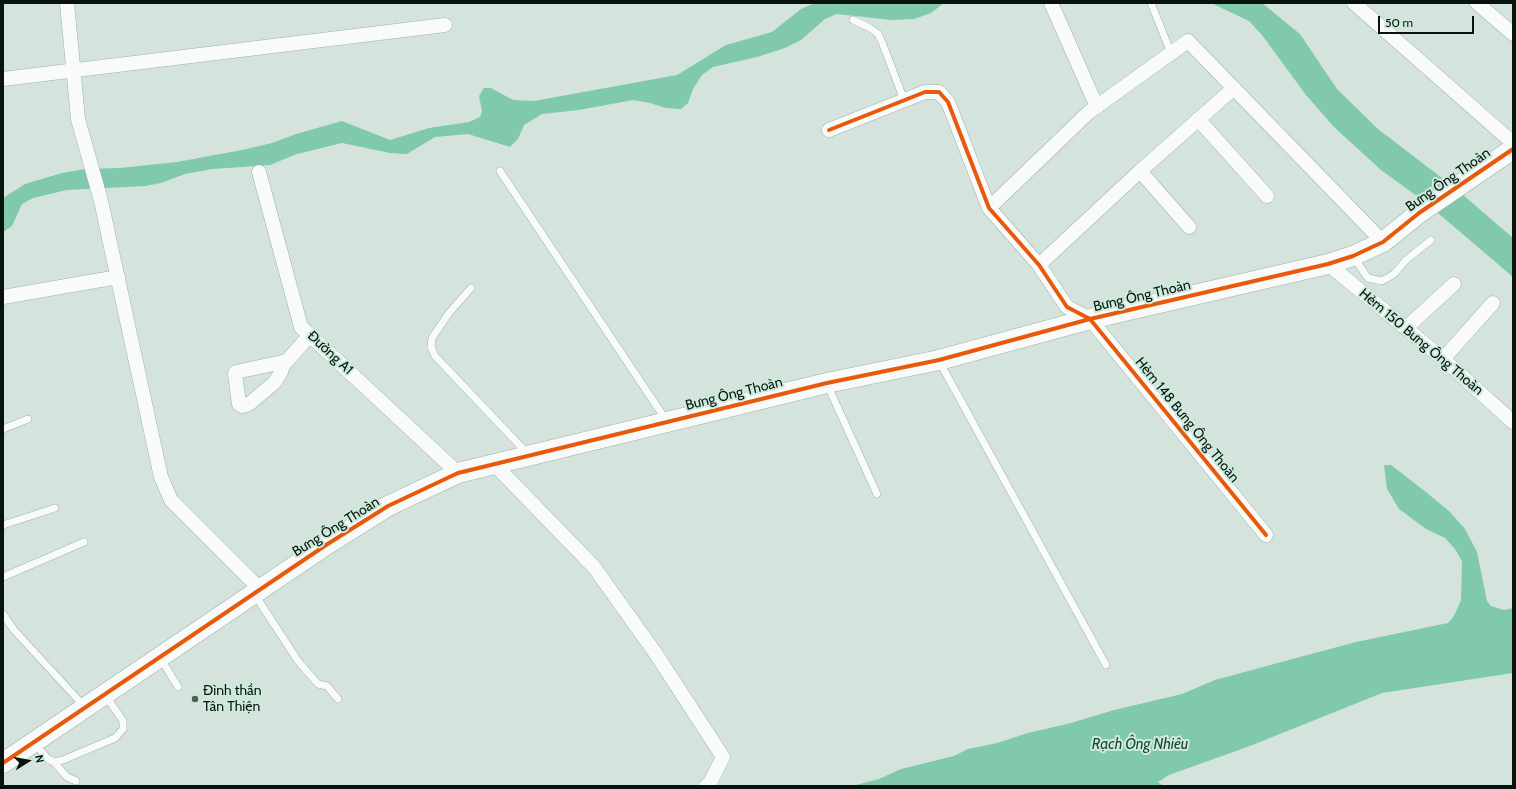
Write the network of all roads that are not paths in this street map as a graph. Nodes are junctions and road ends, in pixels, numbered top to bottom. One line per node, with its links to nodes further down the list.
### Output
1 (67, 3): 10 (street)
2 (1051, 3): 14 (street)
3 (1151, 3): 9 (lane)
4 (1354, 3): 17 (street)
5 (1477, 3): 8 (street)
6 (853, 20): 13 (lane)
7 (445, 25): 10 (street)
8 (1513, 34)
9 (1171, 54): 12 (street); 14 (street)
10 (72, 70): 11 (street); 30 (street)
11 (3, 79)
12 (1234, 88): 15 (street); 26 (street)
13 (904, 100): 16 (street); 23 (street)
14 (1096, 107): 23 (street)
15 (1198, 119): 20 (street); 22 (street)
16 (829, 130)
17 (1513, 143)
18 (1513, 149): 26 (street, Bưng Ông Thoàn)
19 (500, 171): 43 (lane)
20 (1140, 171): 24 (street); 29 (street)
21 (259, 172): 37 (street, Đường A1)
22 (1267, 196)
23 (989, 208): 29 (street)
24 (1189, 227)
25 (1431, 240): 27 (lane)
26 (1383, 242): 27 (street, Bưng Ông Thoàn)
27 (1353, 256): 28 (street, Bưng Ông Thoàn)
28 (1328, 264): 35 (street, Bưng Ông Thoàn); 36 (street, Hẻm 150 Bưng Ông Thoàn)
29 (1039, 265): 35 (street)
30 (118, 277): 33 (street); 55 (street)
31 (1454, 284): 36 (street)
32 (471, 288): 46 (lane)
33 (3, 297)
34 (1494, 303): 38 (street)
35 (1090, 319): 39 (street, Bưng Ông Thoàn); 52 (street, Hẻm 148 Bưng Ông Thoàn)
36 (1406, 328): 38 (street, Hẻm 150 Bưng Ông Thoàn)
37 (310, 335): 40 (street); 48 (street, Đường A1)
38 (1443, 359): 44 (street, Hẻm 150 Bưng Ông Thoàn)
39 (939, 360): 41 (street, Bưng Ông Thoàn); 58 (lane)
40 (284, 362)
41 (827, 383): 43 (street, Bưng Ông Thoàn); 49 (lane)
42 (28, 419): 45 (lane)
43 (667, 422): 46 (street, Bưng Ông Thoàn)
44 (1513, 422)
45 (3, 429)
46 (528, 454): 47 (street, Bưng Ông Thoàn)
47 (494, 464): 48 (street, Bưng Ông Thoàn); 67 (street)
48 (458, 472): 55 (street, Bưng Ông Thoàn)
49 (877, 494)
50 (55, 508): 51 (lane)
51 (3, 525)
52 (1266, 535)
53 (84, 542): 54 (lane)
54 (3, 576)
55 (257, 591): 57 (street, Bưng Ông Thoàn); 61 (lane)
56 (3, 614): 62 (lane)
57 (159, 657): 59 (lane); 60 (street, Bưng Ông Thoàn)
58 (1106, 665)
59 (178, 687)
60 (104, 694): 62 (street, Bưng Ông Thoàn); 64 (lane)
61 (338, 699)
62 (85, 707): 63 (street, Bưng Ông Thoàn)
63 (33, 742): 64 (lane); 65 (street, Bưng Ông Thoàn)
64 (54, 762): 66 (lane)
65 (3, 763)
66 (76, 781)
67 (706, 786)

